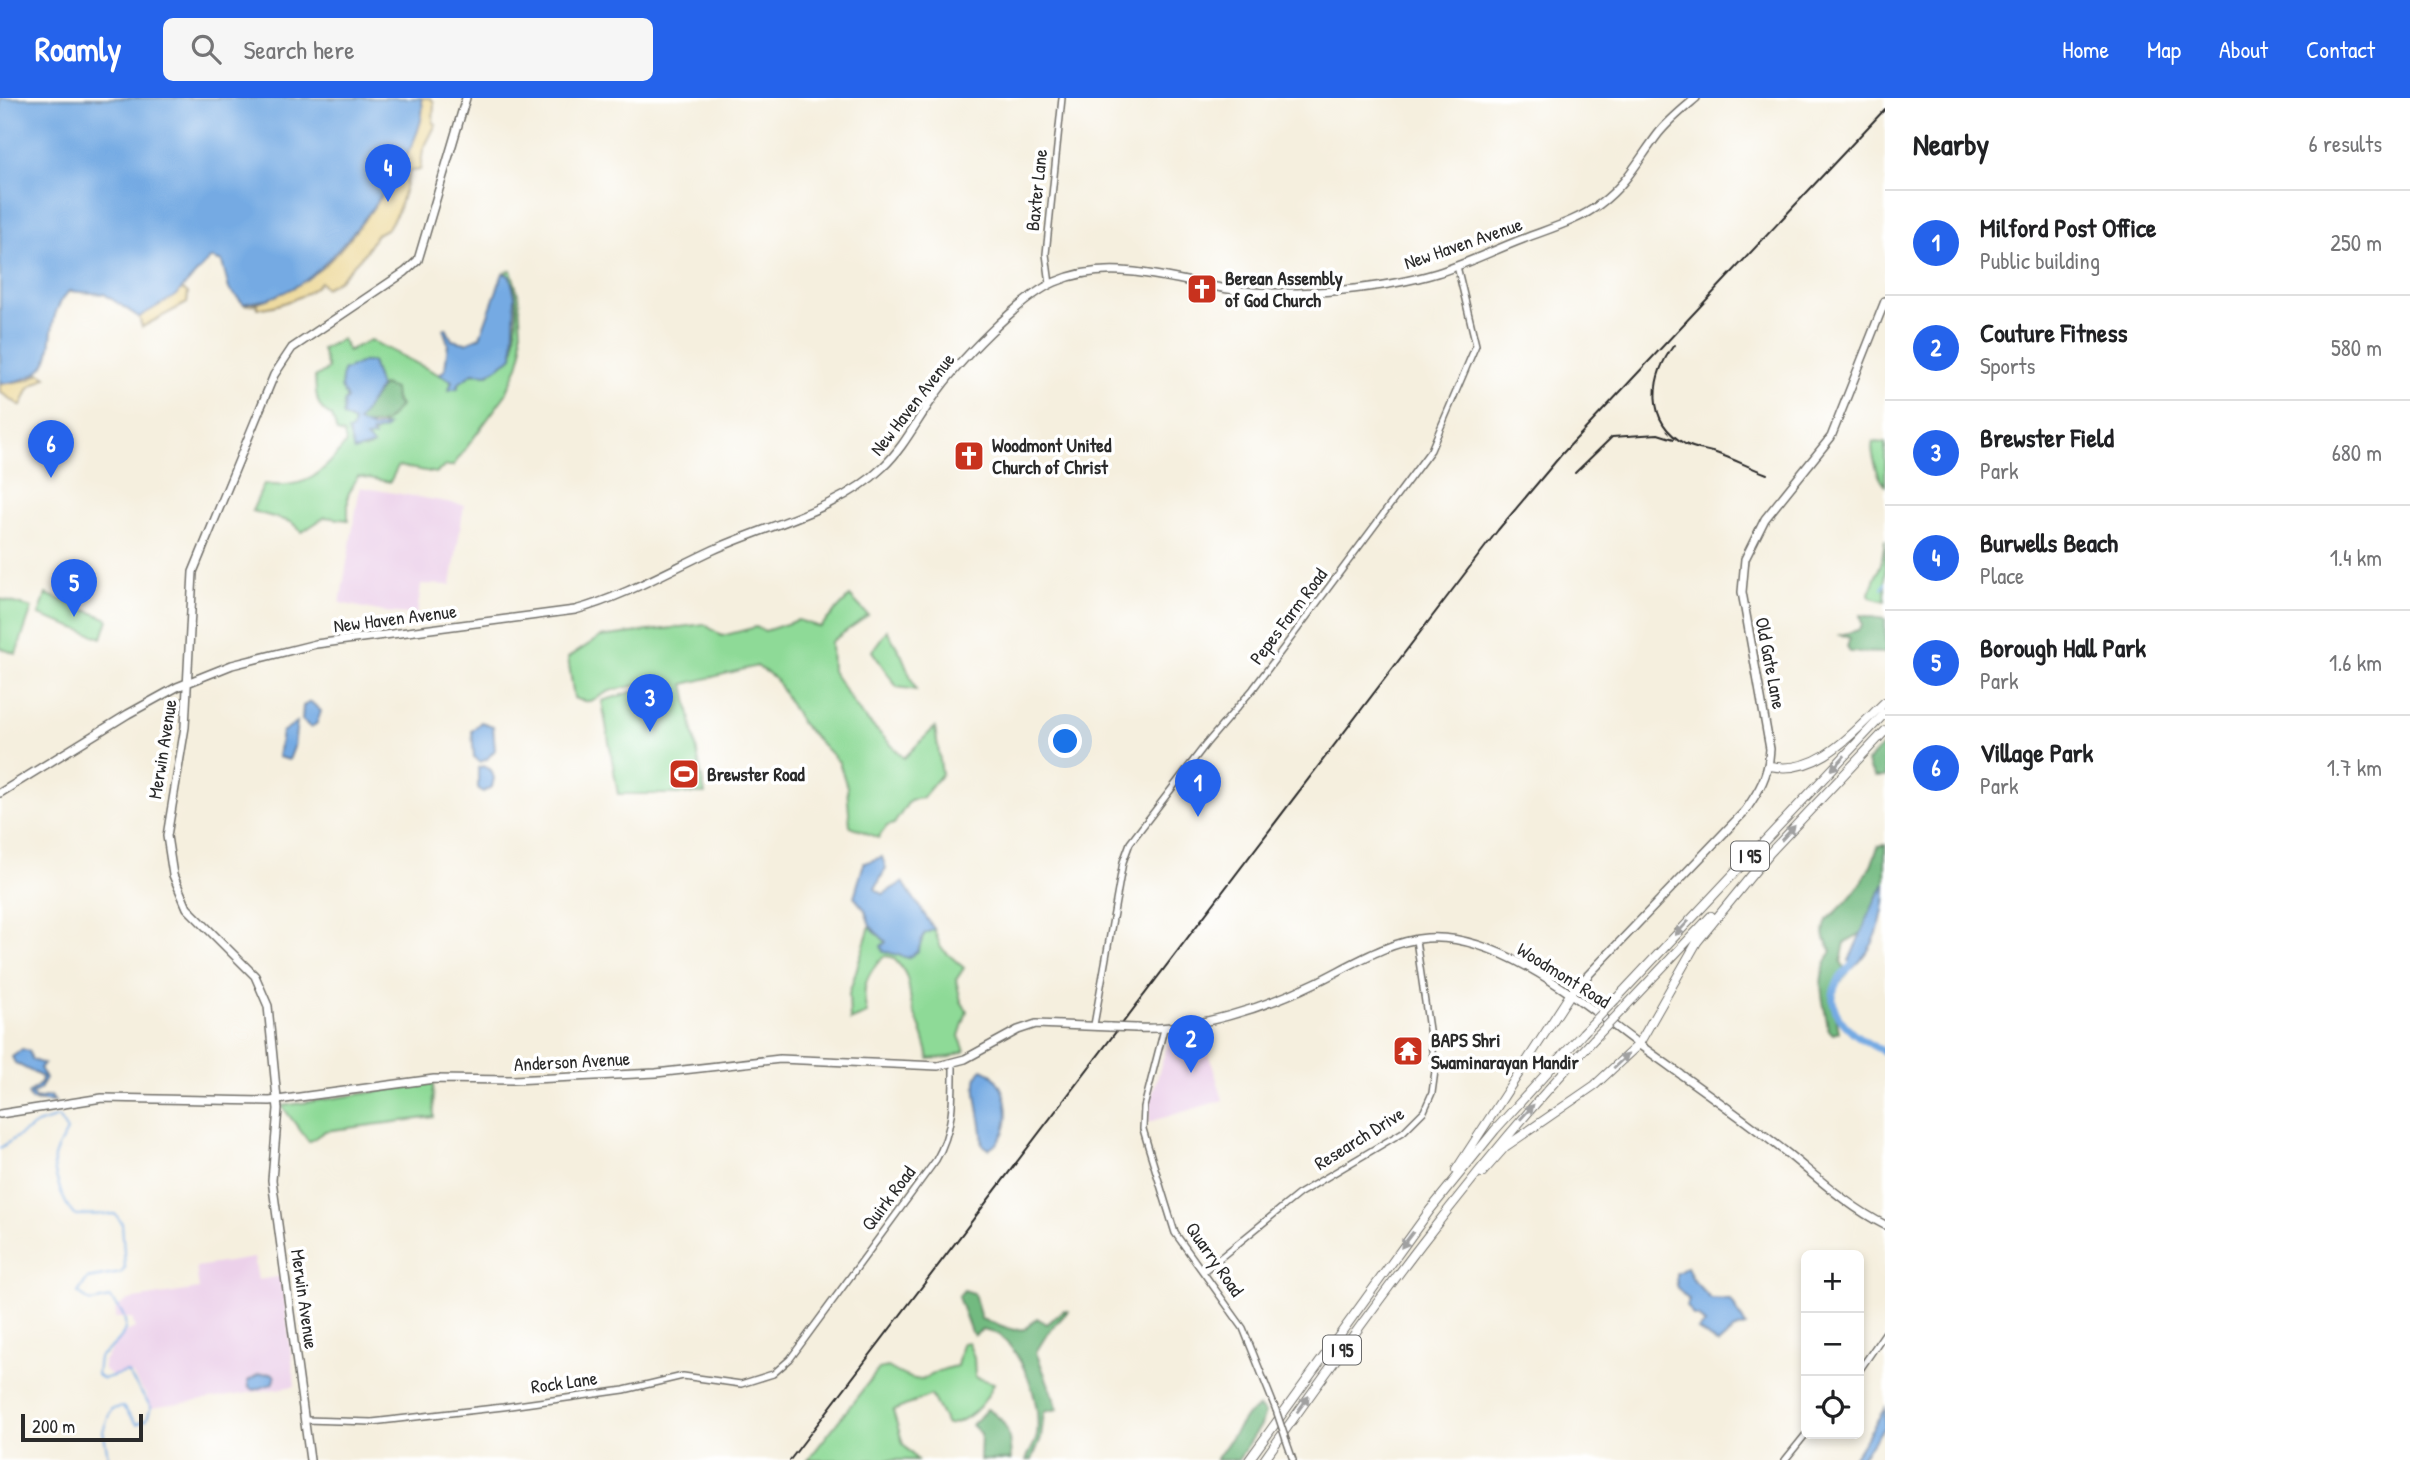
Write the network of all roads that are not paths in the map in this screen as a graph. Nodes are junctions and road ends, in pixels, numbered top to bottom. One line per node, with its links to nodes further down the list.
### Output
1 (466, 98): 7 (main road, Merwin Avenue)
2 (1062, 98): 5 (street, Baxter Lane)
3 (1696, 98): 4 (main road, New Haven Avenue)
4 (1457, 266): 5 (main road, New Haven Avenue); 16 (street, Pepes Farm Road)
5 (1050, 284): 7 (main road, New Haven Avenue)
6 (1885, 301): 11 (main road, Old Gate Lane)
7 (187, 683): 12 (main road, New Haven Avenue); 21 (main road, Merwin Avenue)
8 (1885, 702): 11 (highway)
9 (1885, 713): 23 (highway, I 95, one-way to 23, bridge)
10 (1885, 731): 13 (highway, I 95, one-way to 10)
11 (1770, 766): 15 (main road)
12 (0, 793)
13 (1769, 854): 19 (highway); 25 (highway, I 95, one-way to 13, bridge)
14 (1416, 940): 15 (main road, Woodmont Road); 18 (main road, Woodmont Road); 26 (street, Research Drive)
15 (1570, 993): 19 (main road, Woodmont Road); 23 (highway)
16 (1094, 1025): 17 (main road, Anderson Avenue, bridge); 20 (main road, Anderson Avenue)
17 (1136, 1028): 18 (main road, Woodmont Road)
18 (1164, 1029): 26 (street, Quarry Road)
19 (1639, 1044): 24 (main road, Woodmont Road); 25 (highway, one-way to 19)
20 (953, 1064): 21 (main road, Anderson Avenue); 28 (street, Quirk Road)
21 (275, 1100): 22 (main road, Anderson Avenue); 30 (main road, Merwin Avenue)
22 (0, 1114)
23 (1430, 1210): 33 (highway, I 95, one-way to 33)
24 (1885, 1225)
25 (1422, 1240): 34 (highway, I 95, one-way to 25)
26 (1204, 1271): 35 (street, Quarry Road, bridge)
27 (1885, 1333): 29 (street)
28 (806, 1336): 30 (street, Rock Lane)
29 (1864, 1364)
30 (304, 1420): 32 (main road, Merwin Avenue)
31 (1802, 1439): 36 (street)
32 (310, 1460)
33 (1249, 1460)
34 (1264, 1460)
35 (1293, 1460)
36 (1785, 1460)

